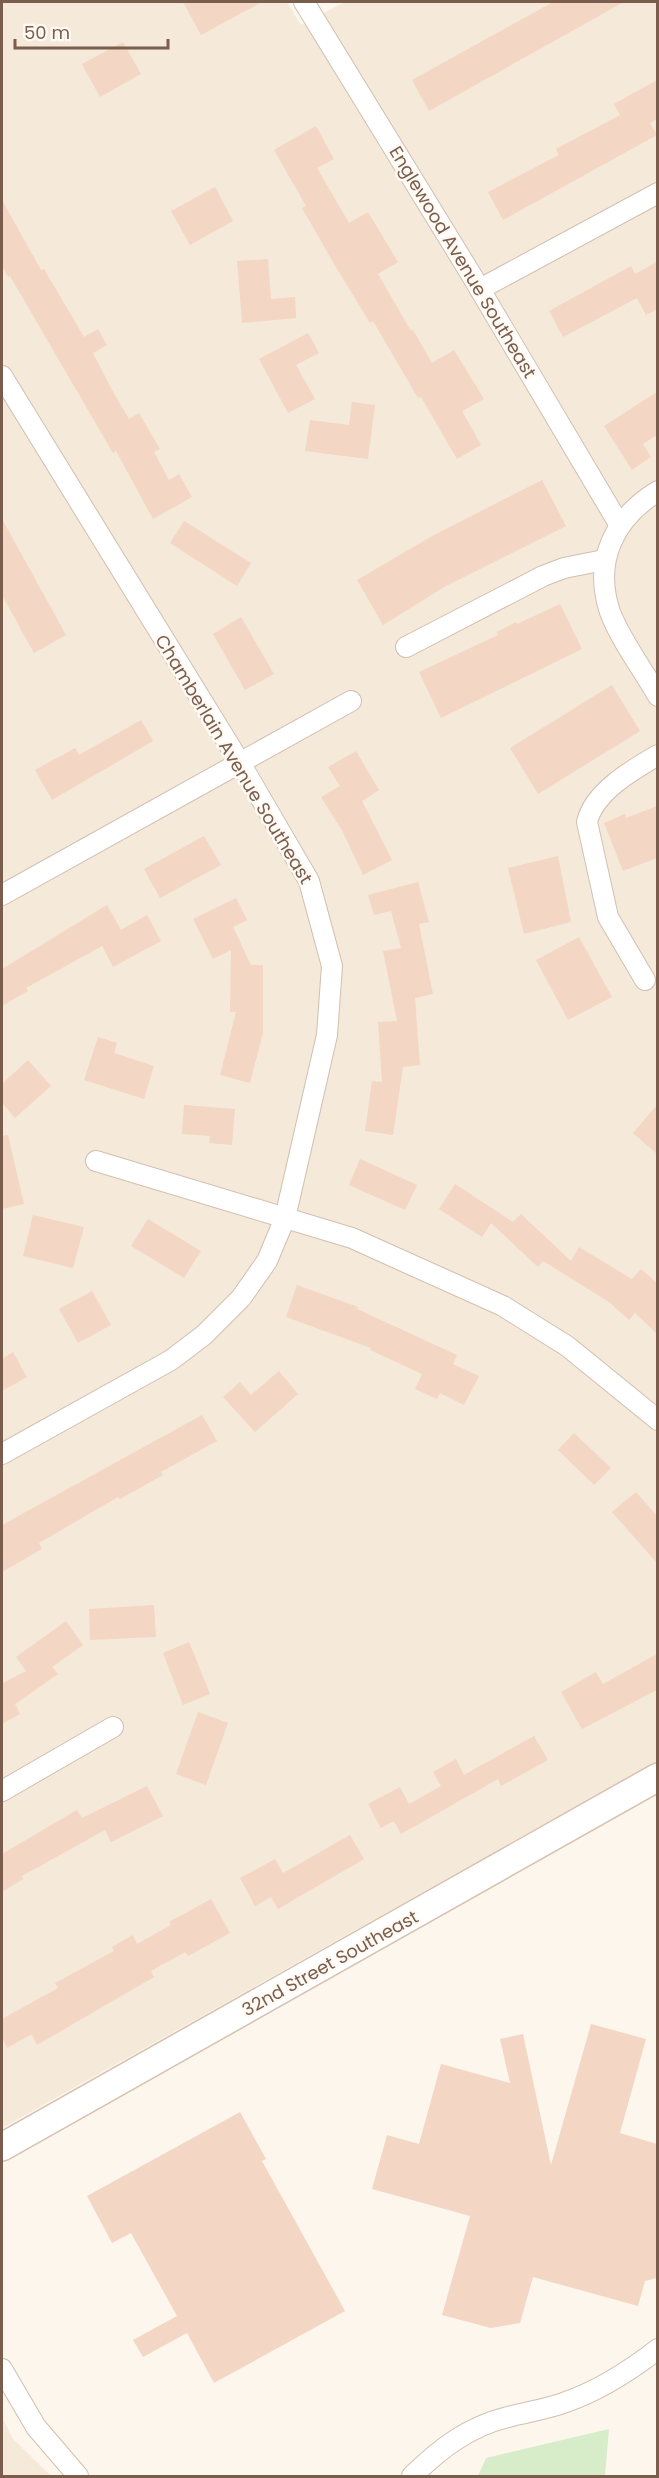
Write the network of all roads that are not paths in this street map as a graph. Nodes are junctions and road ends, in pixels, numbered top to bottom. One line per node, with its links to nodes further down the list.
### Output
1 (312, 4): 3 (street, Englewood Avenue Southeast)
2 (657, 193): 3 (street)
3 (480, 289): 6 (street, Englewood Avenue Southeast)
4 (2, 376): 12 (street, Chamberlain Avenue Southeast)
5 (657, 491): 6 (street)
6 (619, 524): 7 (street)
7 (604, 560): 8 (street); 9 (street)
8 (406, 647)
9 (657, 696)
10 (351, 701): 12 (street)
11 (657, 755): 14 (street)
12 (239, 761): 13 (street); 16 (street, Chamberlain Avenue Southeast)
13 (2, 895)
14 (645, 980)
15 (96, 1161): 16 (street)
16 (285, 1218): 17 (street); 18 (street, Chamberlain Avenue Southeast)
17 (657, 1420)
18 (2, 1454)
19 (113, 1727): 21 (street)
20 (657, 1777): 22 (street, 32nd Street Southeast)
21 (2, 1791)
22 (2, 2147)
23 (657, 2349): 26 (street)
24 (2, 2369): 25 (street)
25 (78, 2476)
26 (412, 2476)

